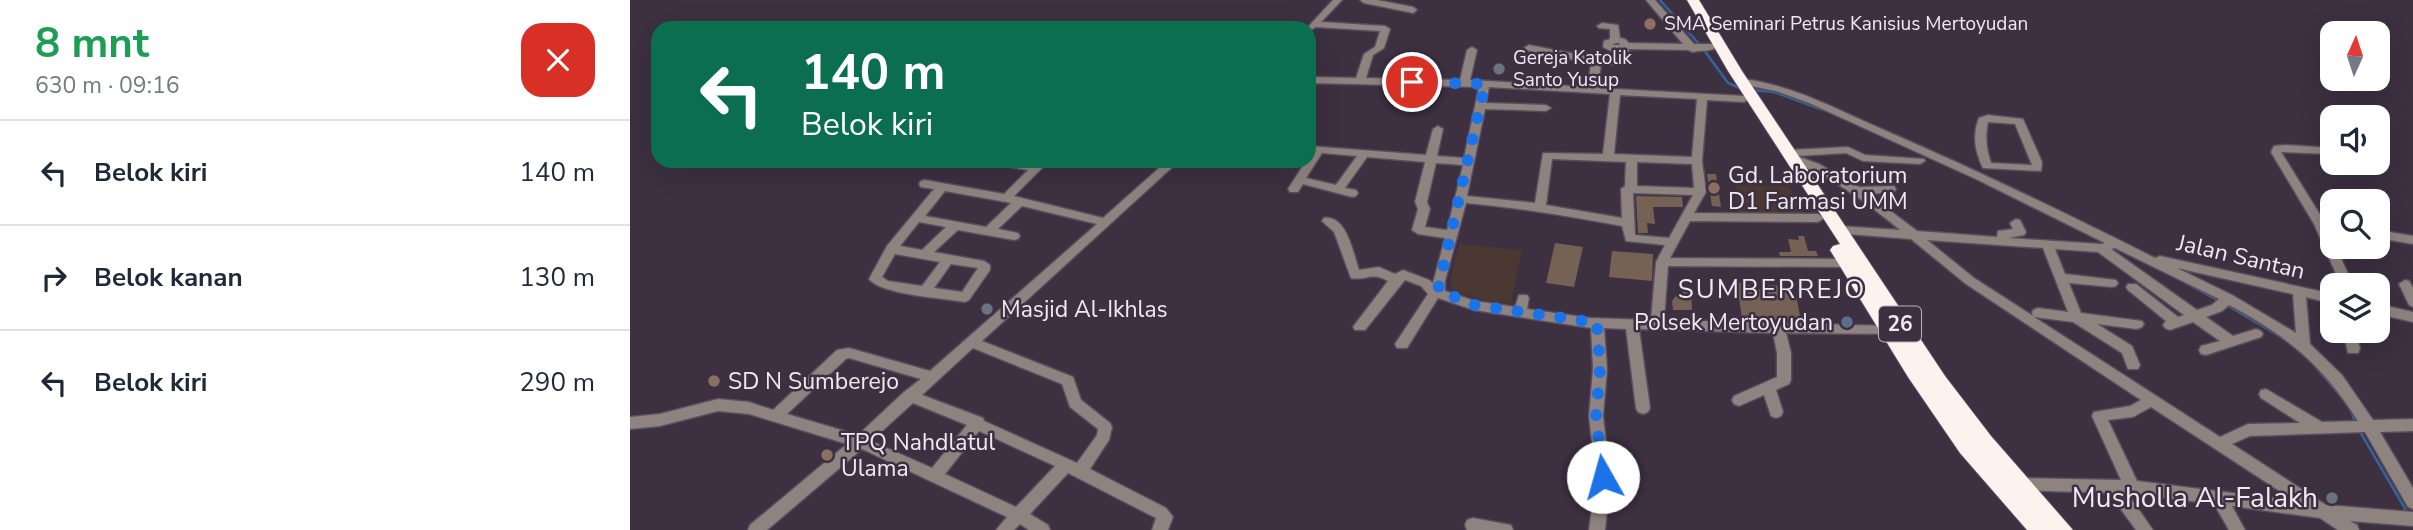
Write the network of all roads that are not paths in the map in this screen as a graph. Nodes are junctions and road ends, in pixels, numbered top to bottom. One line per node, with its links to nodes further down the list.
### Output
1 (1338, 0): 8 (street)
2 (1364, 0): 6 (street)
3 (1650, 0): 11 (street)
4 (1685, 0): 11 (highway, 26)
5 (1693, 0): 11 (highway, 26)
6 (1404, 4): 7 (street)
7 (1413, 10)
8 (1316, 22)
9 (1316, 26): 17 (street)
10 (1602, 26): 12 (street)
11 (1705, 44): 12 (street); 22 (highway, 26)
12 (1625, 47): 15 (street)
13 (1529, 48): 15 (street)
14 (1472, 50): 18 (street)
15 (1595, 61): 20 (street)
16 (1316, 80): 17 (street)
17 (1360, 80): 18 (street)
18 (1464, 83): 19 (street)
19 (1485, 84): 20 (street); 24 (street)
20 (1592, 90): 21 (street)
21 (1615, 92): 23 (street); 32 (street)
22 (1745, 92): 23 (street); 30 (highway, 26); 41 (street); 57 (highway, 26)
23 (1702, 97): 35 (street)
24 (1480, 106): 25 (street); 36 (street)
25 (1546, 108)
26 (1438, 129): 31 (street)
27 (1316, 150): 29 (street)
28 (2320, 151): 54 (street)
29 (1364, 154): 31 (street); 46 (street)
30 (1791, 155): 34 (street); 47 (street); 63 (highway, 26)
31 (1432, 157): 36 (street); 65 (street)
32 (1608, 157): 33 (street); 53 (street)
33 (1632, 157): 35 (street); 44 (street)
34 (1920, 160)
35 (1697, 161): 48 (street)
36 (1469, 162): 51 (street)
37 (1987, 166): 37 (street); 41 (street)
38 (1036, 168): 50 (street)
39 (1166, 168): 59 (street)
40 (1305, 168): 46 (street)
41 (1976, 173): 73 (street)
42 (925, 184): 43 (street)
43 (942, 187): 50 (street); 56 (street)
44 (1631, 189): 48 (street); 60 (street)
45 (1890, 189): 47 (street)
46 (1338, 190): 49 (street)
47 (1854, 191): 67 (street)
48 (1700, 192): 55 (street)
49 (1352, 193)
50 (1006, 198): 52 (street)
51 (1461, 200): 53 (street); 65 (street)
52 (1020, 201): 59 (street); 64 (street)
53 (1540, 209): 60 (street)
54 (2320, 216)
55 (1685, 217): 57 (street); 70 (street)
56 (916, 218): 62 (street); 74 (street)
57 (1818, 218): 79 (highway, 26)
58 (1328, 221): 81 (street)
59 (1105, 222): 108 (street)
60 (1628, 223): 70 (street)
61 (2016, 223): 71 (street)
62 (955, 226): 64 (street); 75 (street)
63 (1839, 230): 67 (street); 90 (highway, 26)
64 (989, 231): 66 (street)
65 (1450, 234): 86 (street)
66 (1014, 236)
67 (1916, 236): 71 (street); 121 (street)
68 (2390, 236): 69 (street)
69 (2413, 240)
70 (1671, 242): 78 (street)
71 (2003, 242): 72 (street)
72 (2047, 244): 73 (street); 80 (street)
73 (2110, 246): 76 (street); 96 (street)
74 (891, 249): 75 (street); 85 (street)
75 (924, 255): 77 (street)
76 (2140, 255): 87 (street, Jalan Santan); 92 (street)
77 (948, 259): 85 (street); 85 (street)
78 (1662, 262): 79 (street); 102 (street)
79 (1846, 263): 90 (highway, 26)
80 (2062, 278): 82 (street); 98 (street)
81 (1396, 280): 86 (street); 104 (street)
82 (2112, 283)
83 (2405, 284): 91 (street)
84 (2133, 287): 96 (street)
85 (925, 292)
86 (1436, 292): 93 (street); 111 (street)
87 (2299, 292): 88 (street, Jalan Santan); 112 (street)
88 (2320, 296)
89 (1523, 298): 93 (street)
90 (1876, 299): 106 (highway, 26); 135 (highway, 26)
91 (2413, 302)
92 (2223, 303): 96 (street); 112 (street)
93 (1520, 312): 100 (street)
94 (2390, 312): 97 (street)
95 (2038, 313): 98 (street)
96 (2193, 314): 109 (street)
97 (2413, 317)
98 (2077, 318): 99 (street); 115 (street)
99 (2114, 322): 103 (street); 115 (street)
100 (1597, 323): 101 (street); 149 (street)
101 (1632, 324): 102 (street); 123 (street)
102 (1657, 324): 105 (street)
103 (2137, 324)
104 (1360, 327)
105 (1779, 329): 106 (street); 118 (street)
106 (1890, 331): 150 (highway, 26)
107 (2256, 334): 109 (street)
108 (971, 342): 117 (street); 133 (street)
109 (2231, 342): 113 (street)
110 (2352, 343): 114 (street)
111 (1402, 344)
112 (2305, 346): 128 (street)
113 (2206, 349)
114 (2353, 349)
115 (2127, 350): 116 (street)
116 (2133, 365)
117 (933, 377): 120 (street); 125 (street)
118 (1769, 389): 122 (street); 124 (street)
119 (2266, 394): 130 (street)
120 (909, 396): 126 (street); 131 (street)
121 (2153, 399): 132 (street); 137 (street)
122 (1739, 400)
123 (1643, 408)
124 (1776, 412)
125 (774, 416): 127 (street); 131 (street)
126 (978, 422): 133 (street); 134 (street)
127 (630, 423)
128 (2360, 425): 129 (street); 130 (street); 139 (street)
129 (2413, 425)
130 (2320, 428): 132 (street)
131 (860, 442): 134 (street); 145 (street)
132 (2218, 444): 140 (street)
133 (1074, 467): 141 (street); 148 (street)
134 (933, 476): 141 (street)
135 (2021, 484): 136 (street); 151 (highway, 26)
136 (2113, 486): 137 (street); 152 (street)
137 (2132, 487): 138 (street)
138 (2218, 496): 140 (street); 153 (street)
139 (2413, 502)
140 (2325, 512): 142 (street); 154 (street)
141 (1017, 514): 146 (street); 147 (street)
142 (2405, 518)
143 (1473, 525): 144 (street)
144 (1510, 526)
145 (760, 529)
146 (1004, 530)
147 (1042, 530)
148 (1160, 530)
149 (1593, 530)
150 (2041, 530)
151 (2062, 530)
152 (2145, 530)
153 (2237, 530)
154 (2351, 530)

